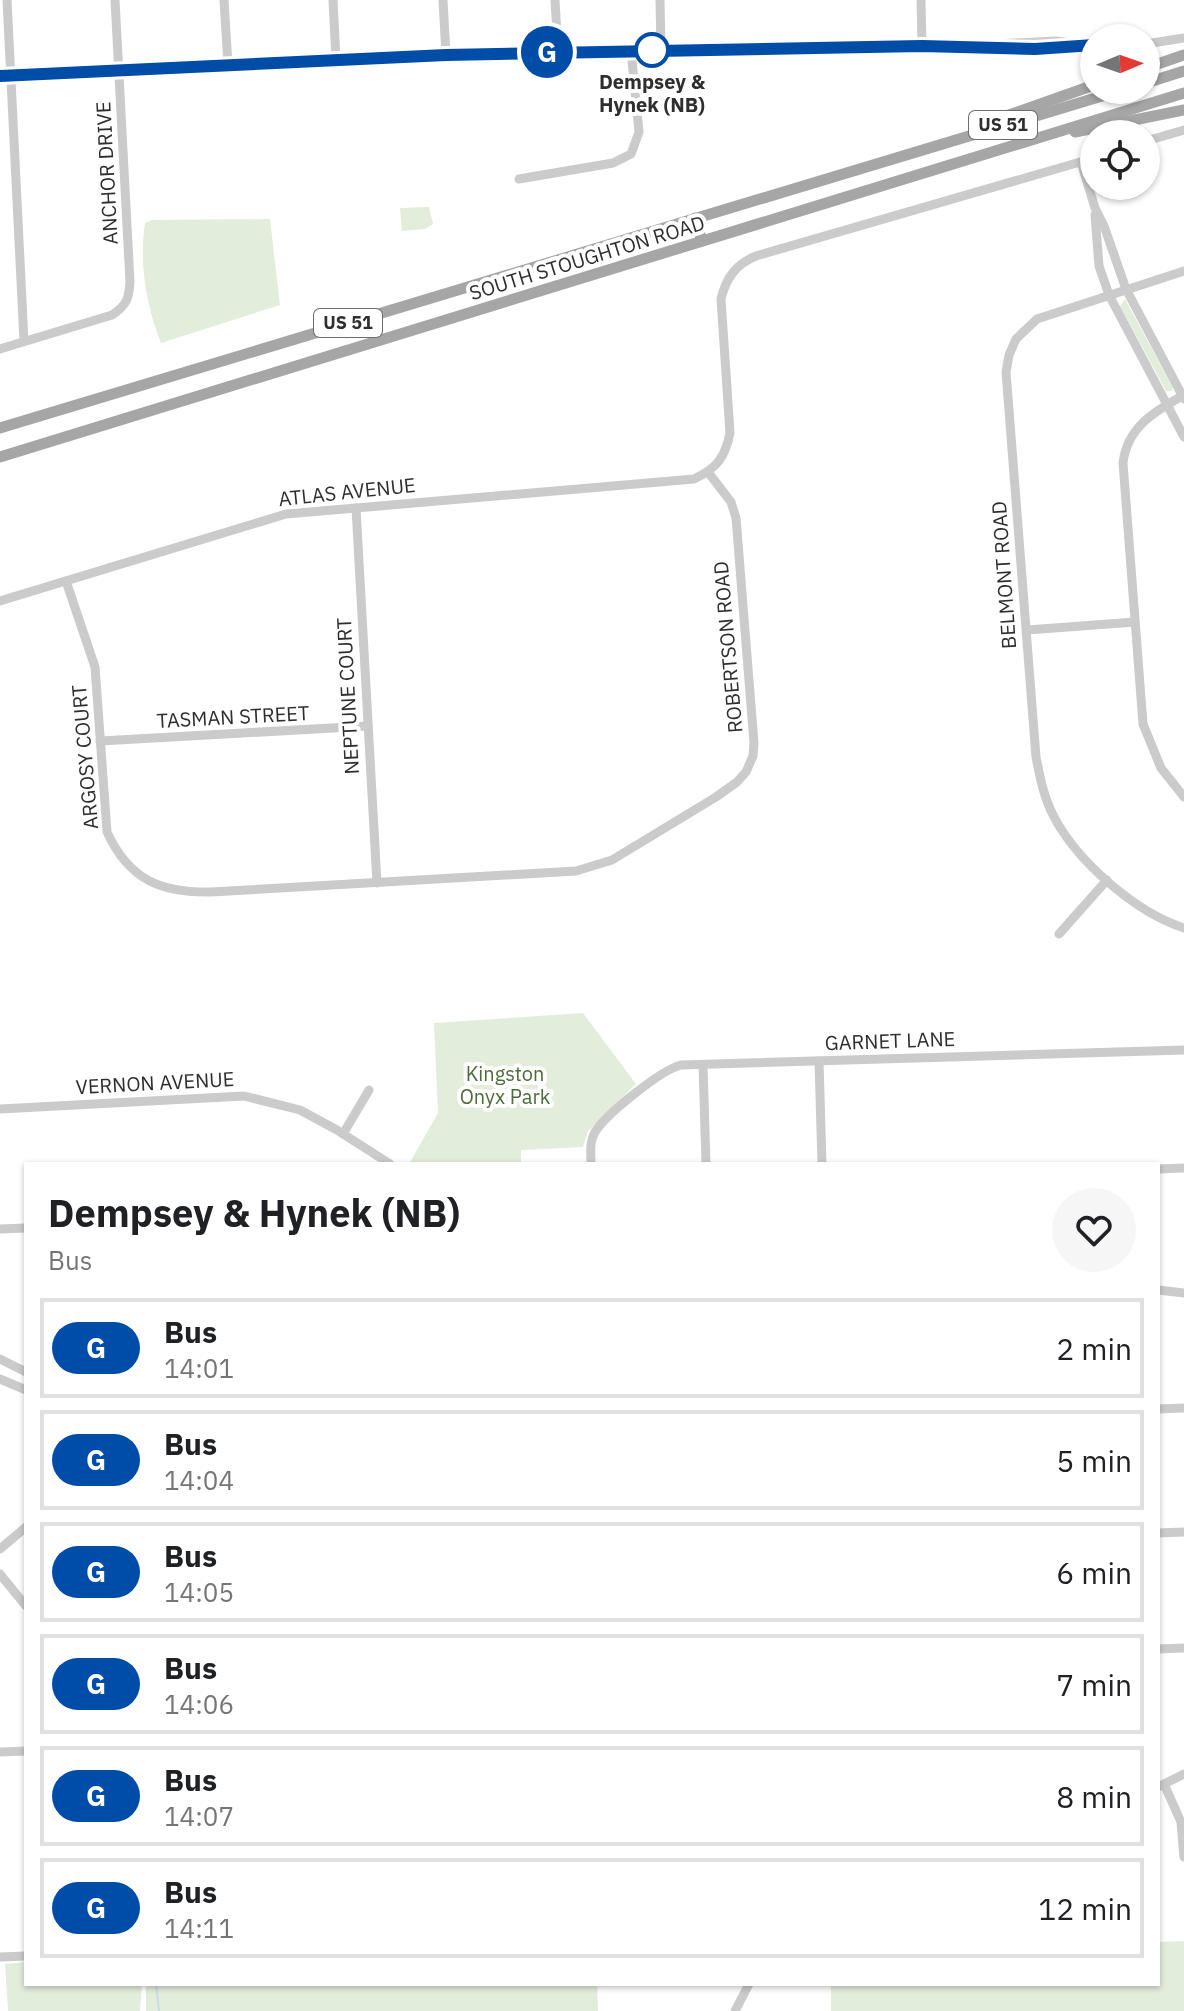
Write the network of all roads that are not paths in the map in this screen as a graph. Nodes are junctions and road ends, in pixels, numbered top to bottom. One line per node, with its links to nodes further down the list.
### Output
1 (7, 0): 23 (street)
2 (115, 0): 21 (street, ANCHOR DRIVE)
3 (224, 0): 20 (street)
4 (333, 0): 18 (street)
5 (443, 0): 16 (street)
6 (555, 0): 15 (street)
7 (660, 0): 14 (street)
8 (921, 0): 12 (street)
9 (1184, 38): 10 (street)
10 (1160, 42)
11 (1080, 44): 12 (street)
12 (922, 46): 14 (street)
13 (631, 50): 14 (street); 15 (street); 34 (street)
14 (661, 50)
15 (558, 51): 16 (street)
16 (446, 55): 18 (street)
17 (1184, 55): 19 (main road)
18 (336, 60): 20 (street)
19 (1160, 63)
20 (228, 65): 21 (street)
21 (119, 70): 23 (street); 42 (street, ANCHOR DRIVE)
22 (1184, 71): 24 (main road)
23 (5, 76): 42 (street)
24 (1160, 79)
25 (1080, 90): 32 (main road)
26 (1184, 93): 30 (main road, SOUTH STOUGHTON ROAD / US 51)
27 (1080, 102): 32 (main road, SOUTH STOUGHTON ROAD / US 51)
28 (1184, 110): 30 (main road)
29 (1184, 130): 31 (street)
30 (1043, 136): 38 (main road, SOUTH STOUGHTON ROAD / US 51)
31 (1160, 137)
32 (884, 160): 37 (main road, SOUTH STOUGHTON ROAD / US 51)
33 (1080, 162): 49 (street)
34 (519, 179)
35 (1093, 200): 36 (street)
36 (1095, 208): 40 (street); 41 (street)
37 (695, 218): 38 (main road); 46 (main road, SOUTH STOUGHTON ROAD / US 51)
38 (702, 241): 48 (main road, SOUTH STOUGHTON ROAD / US 51)
39 (1184, 271): 40 (street, BELMONT ROAD)
40 (1126, 289): 41 (street, BELMONT ROAD); 44 (street)
41 (1109, 295): 45 (street); 54 (street, BELMONT ROAD)
42 (24, 341): 43 (street)
43 (0, 349)
44 (1183, 397): 45 (street)
45 (1167, 405): 47 (street); 53 (street)
46 (0, 428)
47 (1184, 437)
48 (0, 460)
49 (708, 472): 50 (street, ATLAS AVENUE); 59 (street, ROBERTSON ROAD)
50 (356, 508): 51 (street, ATLAS AVENUE); 55 (street, NEPTUNE COURT)
51 (66, 581): 52 (street, ATLAS AVENUE); 56 (street, ARGOSY COURT)
52 (0, 601)
53 (1135, 622): 54 (street); 57 (street)
54 (1027, 630): 58 (street, BELMONT ROAD)
55 (368, 726): 56 (street, TASMAN STREET); 59 (street, NEPTUNE COURT)
56 (100, 741): 59 (street, ARGOSY COURT)
57 (1184, 797)
58 (1107, 880): 60 (street, BELMONT ROAD); 61 (street)
59 (377, 883)
60 (1184, 928)
61 (1059, 934)
62 (1184, 1050): 63 (street, GARNET LANE)
63 (819, 1061): 64 (street, GARNET LANE); 71 (street)
64 (703, 1065): 69 (street, GARNET LANE); 70 (street)
65 (369, 1090): 67 (street)
66 (0, 1109): 67 (street, VERNON AVENUE)
67 (343, 1134): 68 (street, VERNON AVENUE)
68 (387, 1162)
69 (591, 1162)
70 (706, 1162)
71 (822, 1162)
72 (1184, 1168): 73 (street)
73 (1160, 1169)
74 (24, 1228): 75 (street)
75 (0, 1229)
76 (1160, 1290): 77 (street)
77 (1184, 1293)
78 (0, 1359): 79 (street)
79 (24, 1371)
80 (0, 1379): 81 (street)
81 (24, 1389)
82 (1184, 1408): 83 (street)
83 (1160, 1409)
84 (24, 1529): 87 (street)
85 (1184, 1532): 86 (street)
86 (1160, 1533)
87 (0, 1549)
88 (0, 1574): 89 (street)
89 (24, 1604)
90 (1184, 1648): 91 (street)
91 (1160, 1649)
92 (24, 1751): 93 (street)
93 (0, 1752)
94 (1184, 1774): 95 (street)
95 (1161, 1786): 96 (street)
96 (1184, 1857)
97 (24, 1956): 98 (street)
98 (0, 1957)
99 (748, 1986): 100 (street)
100 (735, 2011)

